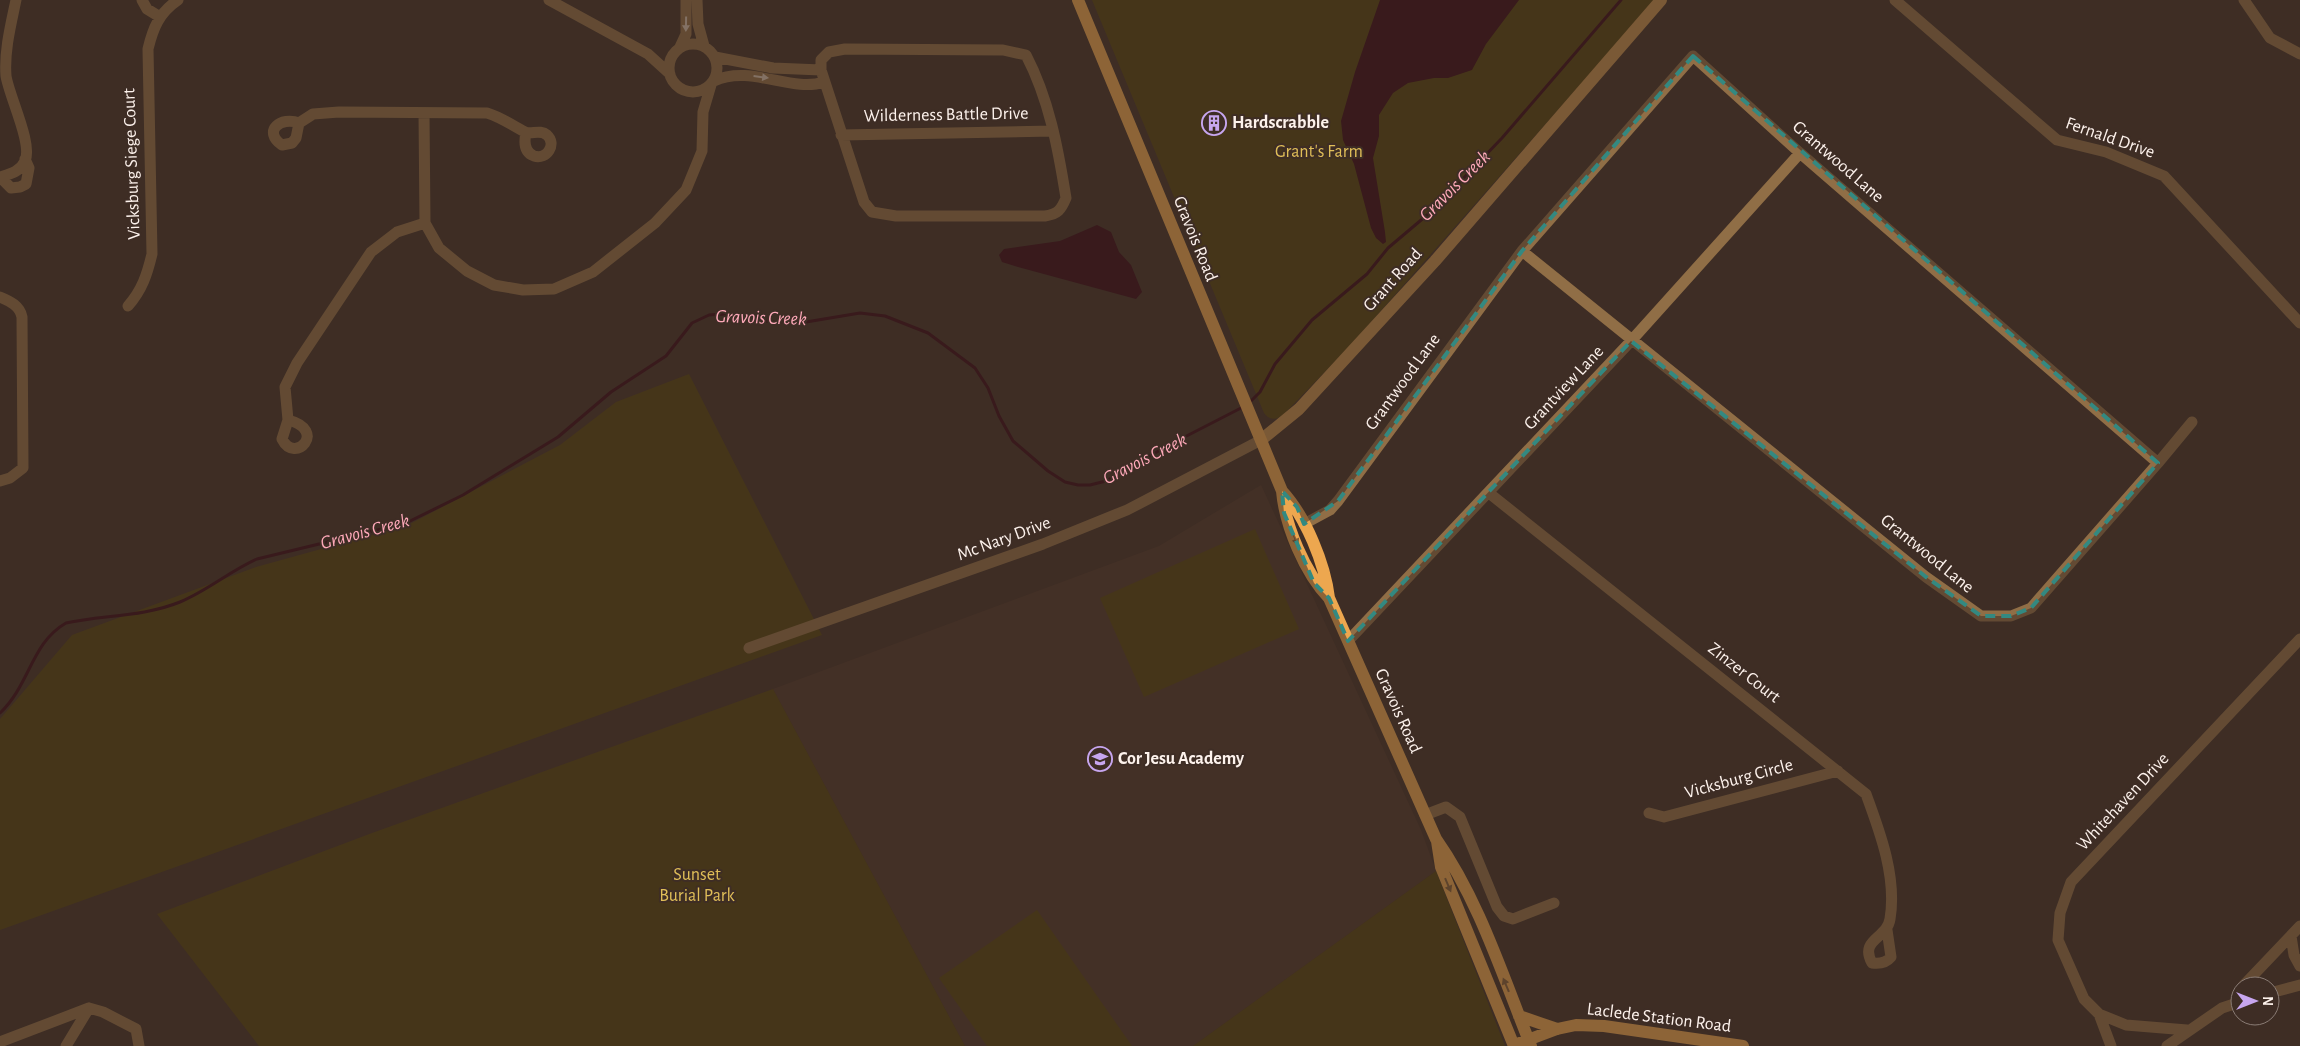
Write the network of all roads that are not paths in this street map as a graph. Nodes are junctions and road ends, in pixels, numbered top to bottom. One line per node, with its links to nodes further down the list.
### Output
1 (16, 0): 29 (street)
2 (142, 0): 11 (street)
3 (178, 0): 11 (street, Vicksburg Siege Court)
4 (549, 0): 14 (street)
5 (686, 0): 13 (street, one-way to 13)
6 (697, 0): 12 (street)
7 (1078, 0): 39 (main road, Gravois Road)
8 (1661, 0): 39 (street, Grant Road)
9 (1895, 0): 35 (street, Fernald Drive)
10 (2244, 0): 15 (street)
11 (160, 17): 34 (street, Vicksburg Siege Court)
12 (704, 46): 13 (street); 16 (street)
13 (678, 49): 14 (street); 18 (street)
14 (648, 54): 18 (street)
15 (2300, 54)
16 (715, 57): 17 (street); 20 (street)
17 (821, 70): 19 (street); 25 (street)
18 (670, 74): 21 (street)
19 (824, 82): 20 (street, one-way to 19); 27 (street)
20 (712, 83): 21 (street); 22 (street)
21 (687, 92): 22 (street)
22 (703, 112): 31 (street)
23 (424, 113): 24 (street); 26 (street); 31 (street)
24 (299, 122)
25 (1052, 130): 27 (street, Wilderness Battle Drive); 27 (street)
26 (526, 133)
27 (841, 135)
28 (1800, 154): 32 (street, Grantwood Lane); 36 (street, Grantview Lane); 40 (street, Grantwood Lane)
29 (26, 159): 30 (street); 30 (street)
30 (0, 177)
31 (425, 223): 37 (street)
32 (1522, 251): 36 (street, Grantwood Lane); 44 (street, Grantwood Lane)
33 (0, 297): 41 (street)
34 (128, 306)
35 (2300, 323)
36 (1631, 341): 40 (street, Grantwood Lane); 43 (street, Grantview Lane)
37 (288, 420)
38 (2192, 422): 40 (street, Grantwood Lane)
39 (1261, 440): 42 (main road, Gravois Road); 48 (street, Mc Nary Drive)
40 (2158, 462)
41 (0, 481)
42 (1282, 491): 44 (main road, Gravois Road); 45 (main road, Gravois Road, one-way to 45)
43 (1489, 494): 47 (street, Grantview Lane); 49 (street, Zinzer Court)
44 (1304, 524): 45 (main road, Gravois Road)
45 (1329, 598): 47 (main road, Gravois Road)
46 (2300, 639): 65 (street, Whitehaven Drive)
47 (1348, 641): 51 (main road, Gravois Road)
48 (749, 648)
49 (1838, 770): 50 (street, Vicksburg Circle); 55 (street, Zinzer Court)
50 (1649, 813)
51 (1425, 815): 52 (main road, Gravois Road); 53 (street)
52 (1436, 839): 66 (main road, Gravois Road, one-way to 52); 73 (main road, Gravois Road, one-way to 73)
53 (1554, 903)
54 (2300, 926): 56 (street)
55 (1887, 930)
56 (2290, 936): 57 (street); 58 (street)
57 (2300, 966)
58 (2252, 976)
59 (2300, 985): 60 (street)
60 (2280, 990)
61 (2230, 999): 64 (street)
62 (2230, 1005): 64 (street)
63 (89, 1008): 69 (street); 71 (street); 72 (street)
64 (2222, 1008): 68 (street)
65 (2099, 1014): 68 (street, Whitehaven Drive); 75 (street, Whitehaven Drive)
66 (1519, 1016): 67 (main road); 70 (main road, Gravois Road)
67 (1556, 1029): 70 (main road, Laclede Station Road); 74 (main road, Laclede Station Road)
68 (2187, 1030): 76 (street)
69 (0, 1042)
70 (1530, 1043): 73 (main road, Laclede Station Road)
71 (66, 1046)
72 (139, 1046)
73 (1514, 1046)
74 (1743, 1046)
75 (2111, 1046)
76 (2166, 1046)

